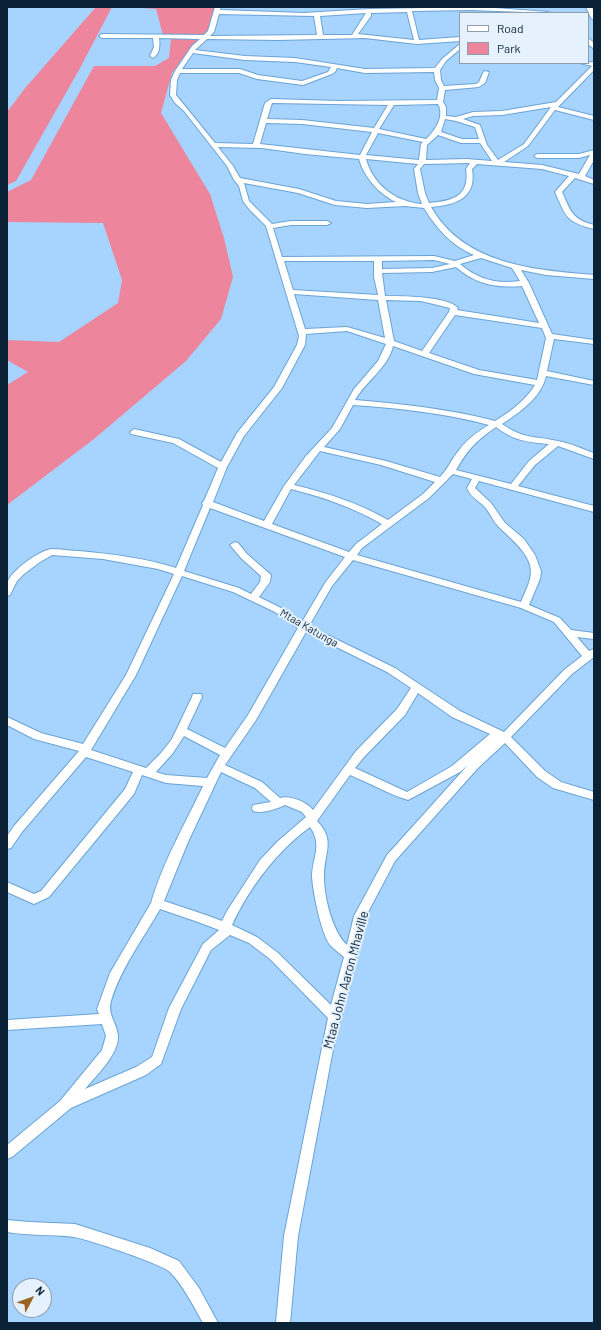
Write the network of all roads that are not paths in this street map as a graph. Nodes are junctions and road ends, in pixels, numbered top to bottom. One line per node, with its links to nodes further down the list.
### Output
1 (589, 7): 9 (street)
2 (218, 9): 8 (street); 13 (street)
3 (393, 9): 4 (street); 6 (street)
4 (409, 10): 5 (street); 16 (street)
5 (509, 10): 7 (street)
6 (369, 11): 8 (street); 12 (street)
7 (534, 12)
8 (317, 14): 14 (street)
9 (594, 18)
10 (102, 36): 11 (street)
11 (156, 36): 13 (street); 19 (street)
12 (354, 36): 14 (street); 16 (street)
13 (205, 37): 14 (street); 18 (street)
14 (320, 37)
15 (459, 39): 16 (street)
16 (417, 42)
17 (459, 47): 22 (street)
18 (192, 51): 20 (street); 23 (street)
19 (152, 56)
20 (334, 66): 22 (street); 23 (street)
21 (594, 67): 28 (street)
22 (437, 70): 25 (street)
23 (178, 71): 36 (street)
24 (486, 72): 25 (street)
25 (442, 88): 27 (street)
26 (392, 102): 27 (street); 32 (street); 33 (street)
27 (440, 102): 29 (street)
28 (556, 106): 30 (street); 31 (street); 38 (street)
29 (444, 117): 31 (street); 34 (street)
30 (594, 118)
31 (455, 119): 35 (street)
32 (263, 121): 33 (street); 37 (street)
33 (376, 131): 34 (street); 40 (street)
34 (432, 137): 35 (street); 41 (street)
35 (482, 141): 43 (street)
36 (213, 144): 37 (street); 46 (street)
37 (256, 146): 40 (street)
38 (529, 153): 39 (street); 43 (street); 44 (street)
39 (594, 153): 45 (street)
40 (362, 157): 41 (street); 48 (street)
41 (422, 162): 42 (street); 49 (street)
42 (475, 162): 43 (street); 49 (street)
43 (497, 163): 44 (street)
44 (554, 169): 45 (street)
45 (578, 176): 47 (street); 52 (street)
46 (237, 180): 48 (street); 51 (street)
47 (594, 182)
48 (405, 204): 49 (street)
49 (427, 207): 53 (street)
50 (327, 223): 51 (street)
51 (270, 226): 55 (street)
52 (594, 227)
53 (482, 255): 56 (street); 57 (street)
54 (378, 258): 55 (street); 56 (street); 58 (street)
55 (280, 259): 61 (street)
56 (456, 264): 58 (street); 60 (street)
57 (516, 268): 59 (street); 60 (street)
58 (378, 271): 62 (street)
59 (594, 277)
60 (525, 282): 64 (street)
61 (290, 292): 62 (street); 65 (street)
62 (382, 298): 63 (street); 67 (street)
63 (453, 312): 64 (street); 69 (street)
64 (544, 326): 66 (street)
65 (302, 332): 67 (street); 79 (street)
66 (549, 336): 68 (street); 70 (street)
67 (390, 342): 69 (street); 73 (street)
68 (594, 342)
69 (424, 354): 71 (street)
70 (542, 373): 71 (street); 72 (street)
71 (540, 383): 74 (street)
72 (594, 383)
73 (351, 402): 74 (street); 77 (street)
74 (496, 424): 76 (street); 80 (street)
75 (134, 432): 79 (street)
76 (556, 443): 78 (street); 84 (street)
77 (318, 448): 82 (street); 83 (street)
78 (594, 456)
79 (223, 467): 85 (street)
80 (451, 471): 81 (street); 82 (street)
81 (477, 478): 84 (street); 94 (street)
82 (442, 481): 87 (street)
83 (288, 486): 87 (street); 88 (street)
84 (513, 487): 86 (street)
85 (206, 503): 88 (street); 91 (street)
86 (594, 509)
87 (388, 524): 90 (street)
88 (267, 525): 90 (street)
89 (235, 546): 93 (street)
90 (351, 556): 94 (street); 95 (street)
91 (179, 572): 92 (street, Mtaa Katunga); 93 (street, Mtaa Katunga); 104 (street)
92 (7, 593)
93 (253, 598): 95 (street, Mtaa Katunga)
94 (524, 606): 96 (street)
95 (303, 627): 99 (street, Mtaa Katunga); 105 (street)
96 (569, 633): 97 (street); 98 (street)
97 (594, 636)
98 (591, 654): 103 (street, Mtaa John Aaron Mhaville)
99 (417, 687): 103 (street, Mtaa Katunga); 107 (street)
100 (197, 697): 102 (street)
101 (7, 721): 104 (street)
102 (181, 730): 105 (street); 108 (street)
103 (501, 736): 107 (street); 110 (street, Mtaa Katunga); 118 (street, Mtaa John Aaron Mhaville)
104 (85, 750): 108 (street); 114 (street)
105 (227, 754): 106 (street)
106 (218, 766): 109 (street); 111 (street)
107 (349, 770): 113 (street)
108 (143, 773): 109 (street); 115 (street)
109 (210, 782): 116 (street)
110 (594, 796)
111 (278, 803): 112 (street); 113 (street)
112 (256, 808)
113 (311, 819): 117 (street); 118 (street)
114 (7, 845)
115 (8, 888)
116 (157, 904): 117 (street); 120 (street)
117 (227, 928): 119 (street); 122 (street)
118 (350, 956): 119 (street, Mtaa John Aaron Mhaville)
119 (334, 1017): 126 (street, Mtaa John Aaron Mhaville)
120 (105, 1019): 121 (street); 122 (street)
121 (7, 1025)
122 (66, 1103): 123 (street)
123 (7, 1153)
124 (7, 1226): 125 (street)
125 (211, 1323)
126 (283, 1323)

